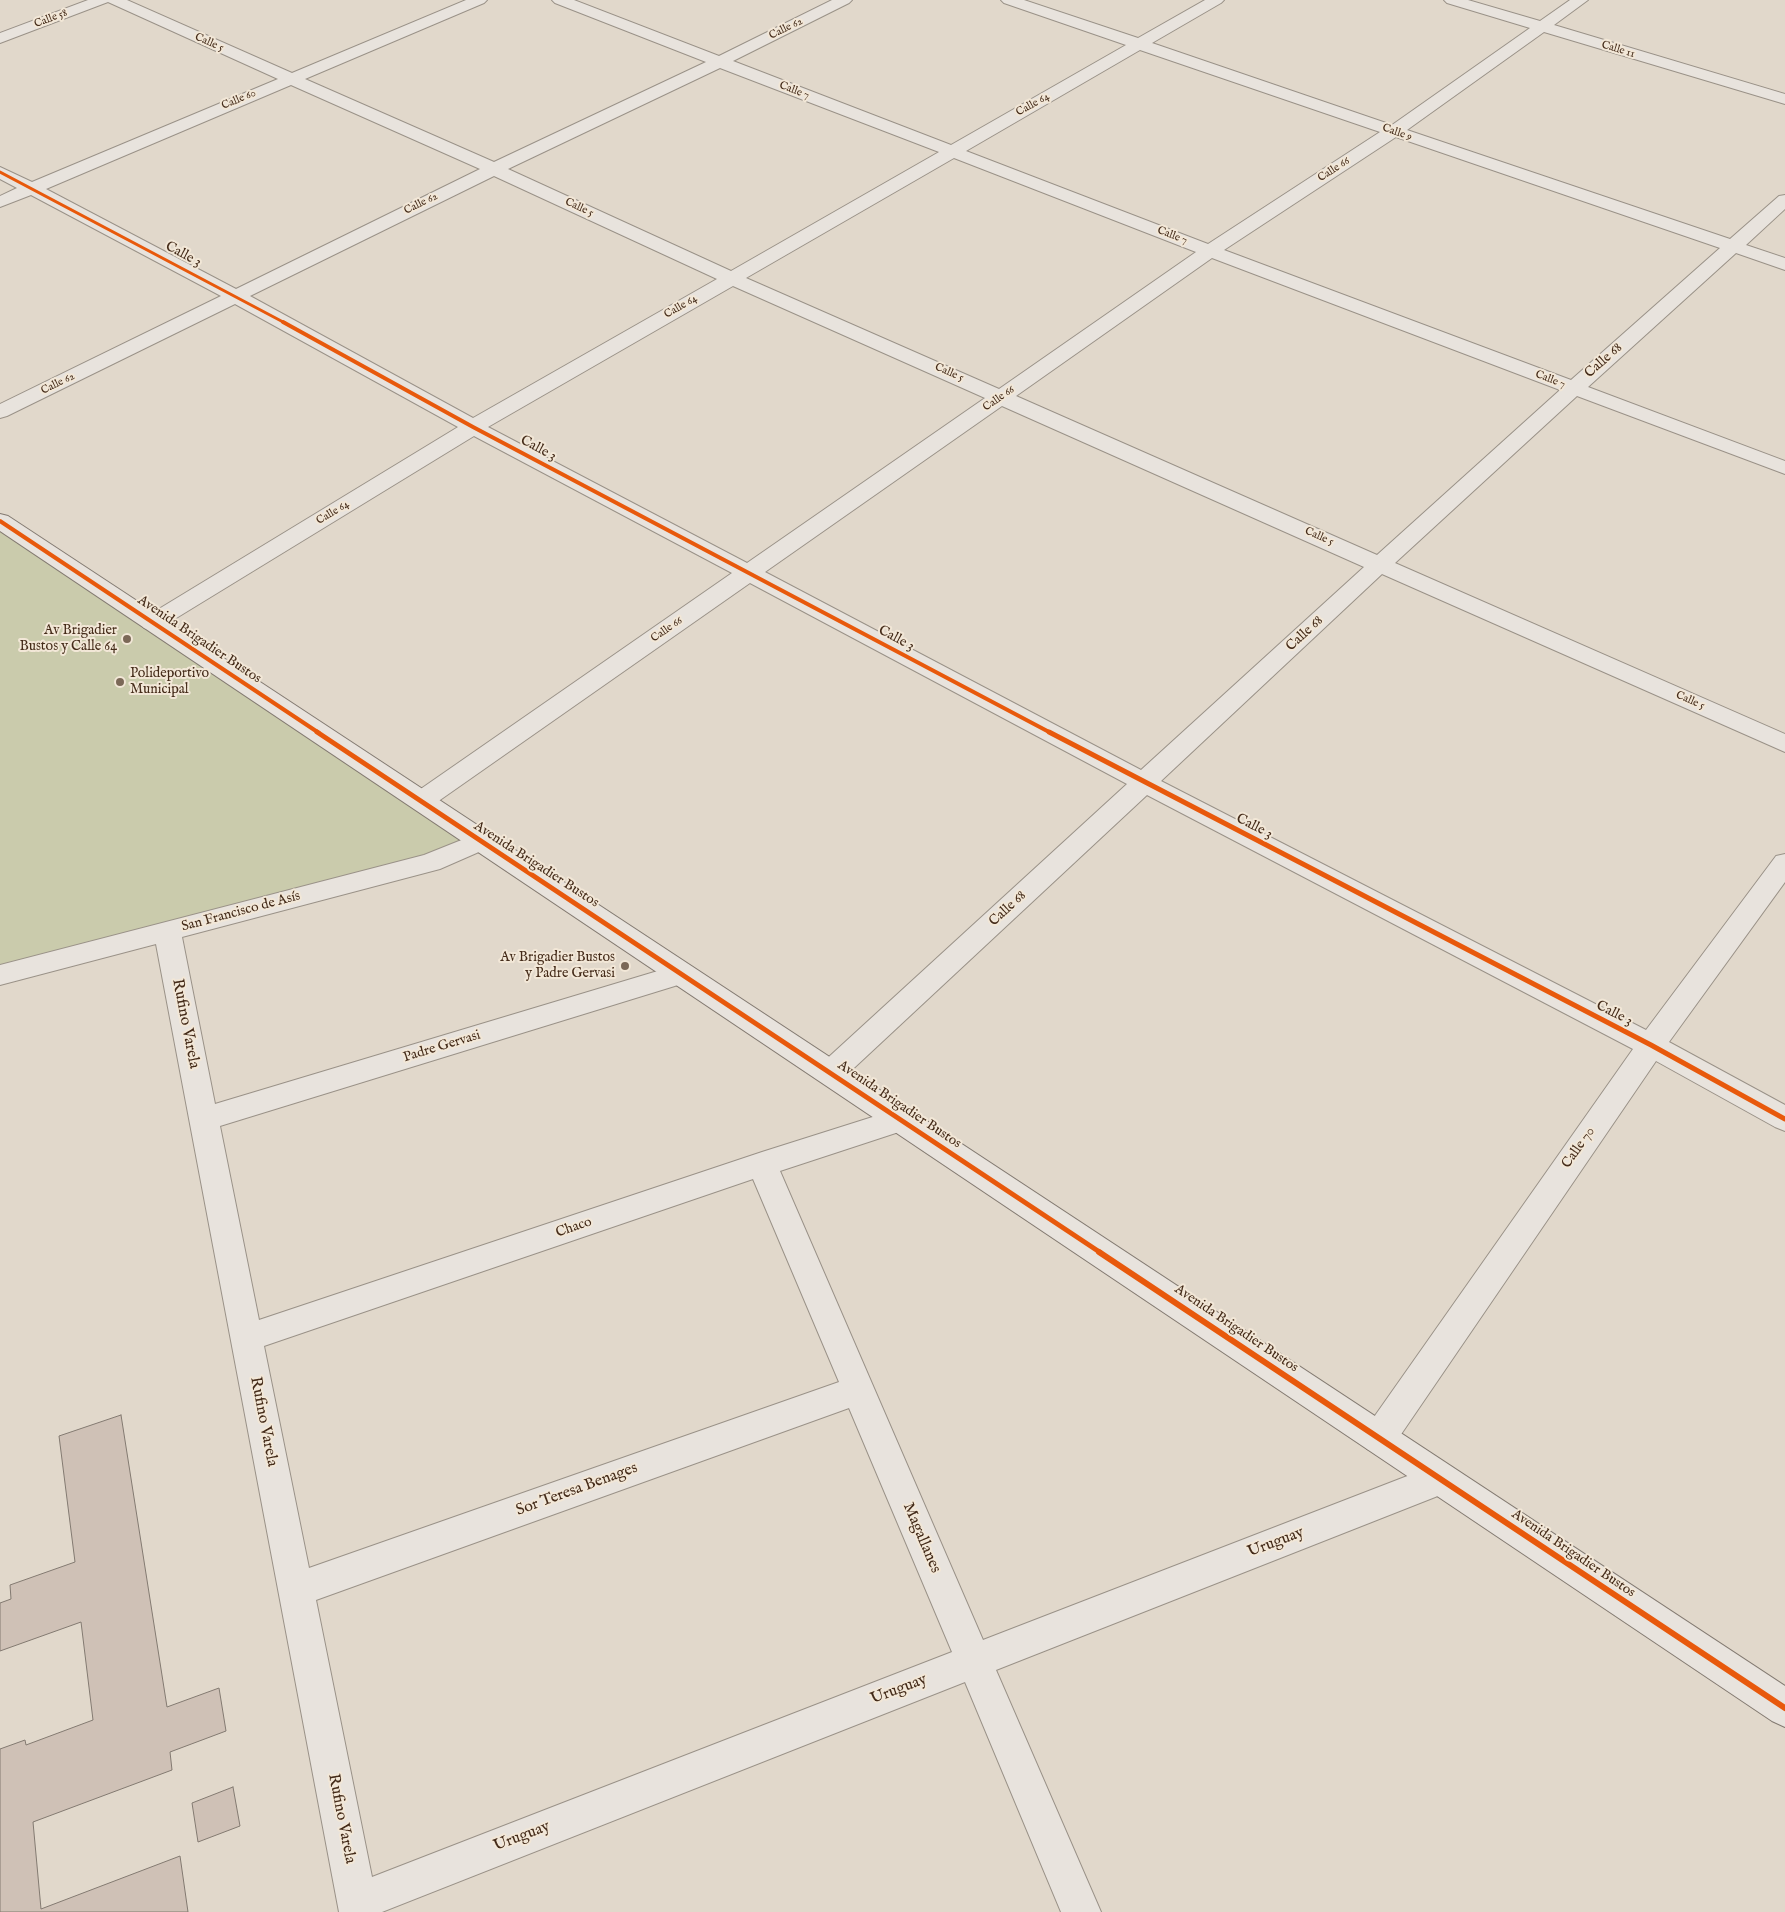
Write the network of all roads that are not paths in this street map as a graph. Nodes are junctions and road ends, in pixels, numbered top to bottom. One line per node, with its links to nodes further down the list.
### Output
1 (102, 0): 11 (street, Calle 58)
2 (114, 0): 14 (street, Calle 5)
3 (479, 0): 14 (street, Calle 60)
4 (560, 0): 13 (street, Calle 7)
5 (844, 0): 13 (street, Calle 62)
6 (1009, 0): 12 (street, Calle 9)
7 (1216, 0): 12 (street, Calle 64)
8 (1452, 0): 10 (street, Calle 11)
9 (1580, 0): 10 (street, Calle 66)
10 (1541, 27): 15 (street, Calle 11); 16 (street, Calle 66)
11 (0, 38)
12 (1140, 45): 16 (street, Calle 9); 17 (street, Calle 64)
13 (719, 62): 17 (street, Calle 7); 18 (street, Calle 62)
14 (289, 79): 18 (street, Calle 5); 20 (street, Calle 60)
15 (1785, 99)
16 (1392, 132): 23 (street, Calle 9); 24 (street, Calle 66)
17 (950, 151): 24 (street, Calle 7); 26 (street, Calle 64)
18 (494, 169): 26 (street, Calle 5); 27 (street, Calle 62)
19 (0, 172): 20 (street, Calle 3)
20 (32, 188): 22 (street, Calle 60); 27 (street, Calle 3)
21 (1785, 200): 23 (street, Calle 68)
22 (0, 202)
23 (1732, 247): 25 (street, Calle 9); 28 (street, Calle 68)
24 (1210, 251): 28 (street, Calle 7); 29 (street, Calle 66)
25 (1785, 264)
26 (731, 278): 29 (street, Calle 5); 31 (street, Calle 64)
27 (235, 296): 30 (street, Calle 62); 31 (street, Calle 3)
28 (1573, 389): 32 (street, Calle 7); 34 (street, Calle 68)
29 (1003, 396): 34 (street, Calle 5); 35 (street, Calle 66)
30 (0, 412)
31 (473, 427): 35 (street, Calle 3); 36 (street, Calle 64)
32 (1785, 468)
33 (0, 521): 36 (street, Avenida Brigadier Bustos)
34 (1380, 564): 37 (street, Calle 5); 38 (street, Calle 68)
35 (749, 573): 38 (street, Calle 3); 39 (street, Calle 66)
36 (152, 623): 39 (street, Avenida Brigadier Bustos)
37 (1785, 744)
38 (1145, 783): 45 (street, Calle 3); 46 (street, Calle 68)
39 (421, 801): 40 (street, Avenida Brigadier Bustos)
40 (479, 842): 42 (street, San Francisco de Asís); 43 (street, Avenida Brigadier Bustos)
41 (1785, 863): 45 (street, Calle 70)
42 (167, 931): 44 (street, San Francisco de Asís); 47 (street, Rufino Varela)
43 (681, 974): 46 (street, Avenida Brigadier Bustos); 47 (street, Padre Gervasi)
44 (0, 975)
45 (1651, 1045): 48 (street, Calle 3); 53 (street, Calle 70)
46 (830, 1073): 49 (street, Avenida Brigadier Bustos)
47 (204, 1119): 51 (street, Rufino Varela)
48 (1785, 1119)
49 (902, 1120): 50 (street, Chaco); 53 (street, Avenida Brigadier Bustos)
50 (762, 1164): 51 (street, Chaco); 52 (street, Magallanes)
51 (247, 1338): 55 (street, Rufino Varela)
52 (858, 1390): 55 (street, Sor Teresa Benages); 56 (street, Magallanes)
53 (1379, 1438): 54 (street, Avenida Brigadier Bustos)
54 (1441, 1479): 56 (street, Uruguay); 57 (street, Avenida Brigadier Bustos)
55 (296, 1590): 58 (street, Rufino Varela)
56 (974, 1660): 58 (street, Uruguay); 59 (street, Magallanes)
57 (1785, 1708)
58 (358, 1907)
59 (1081, 1912)

